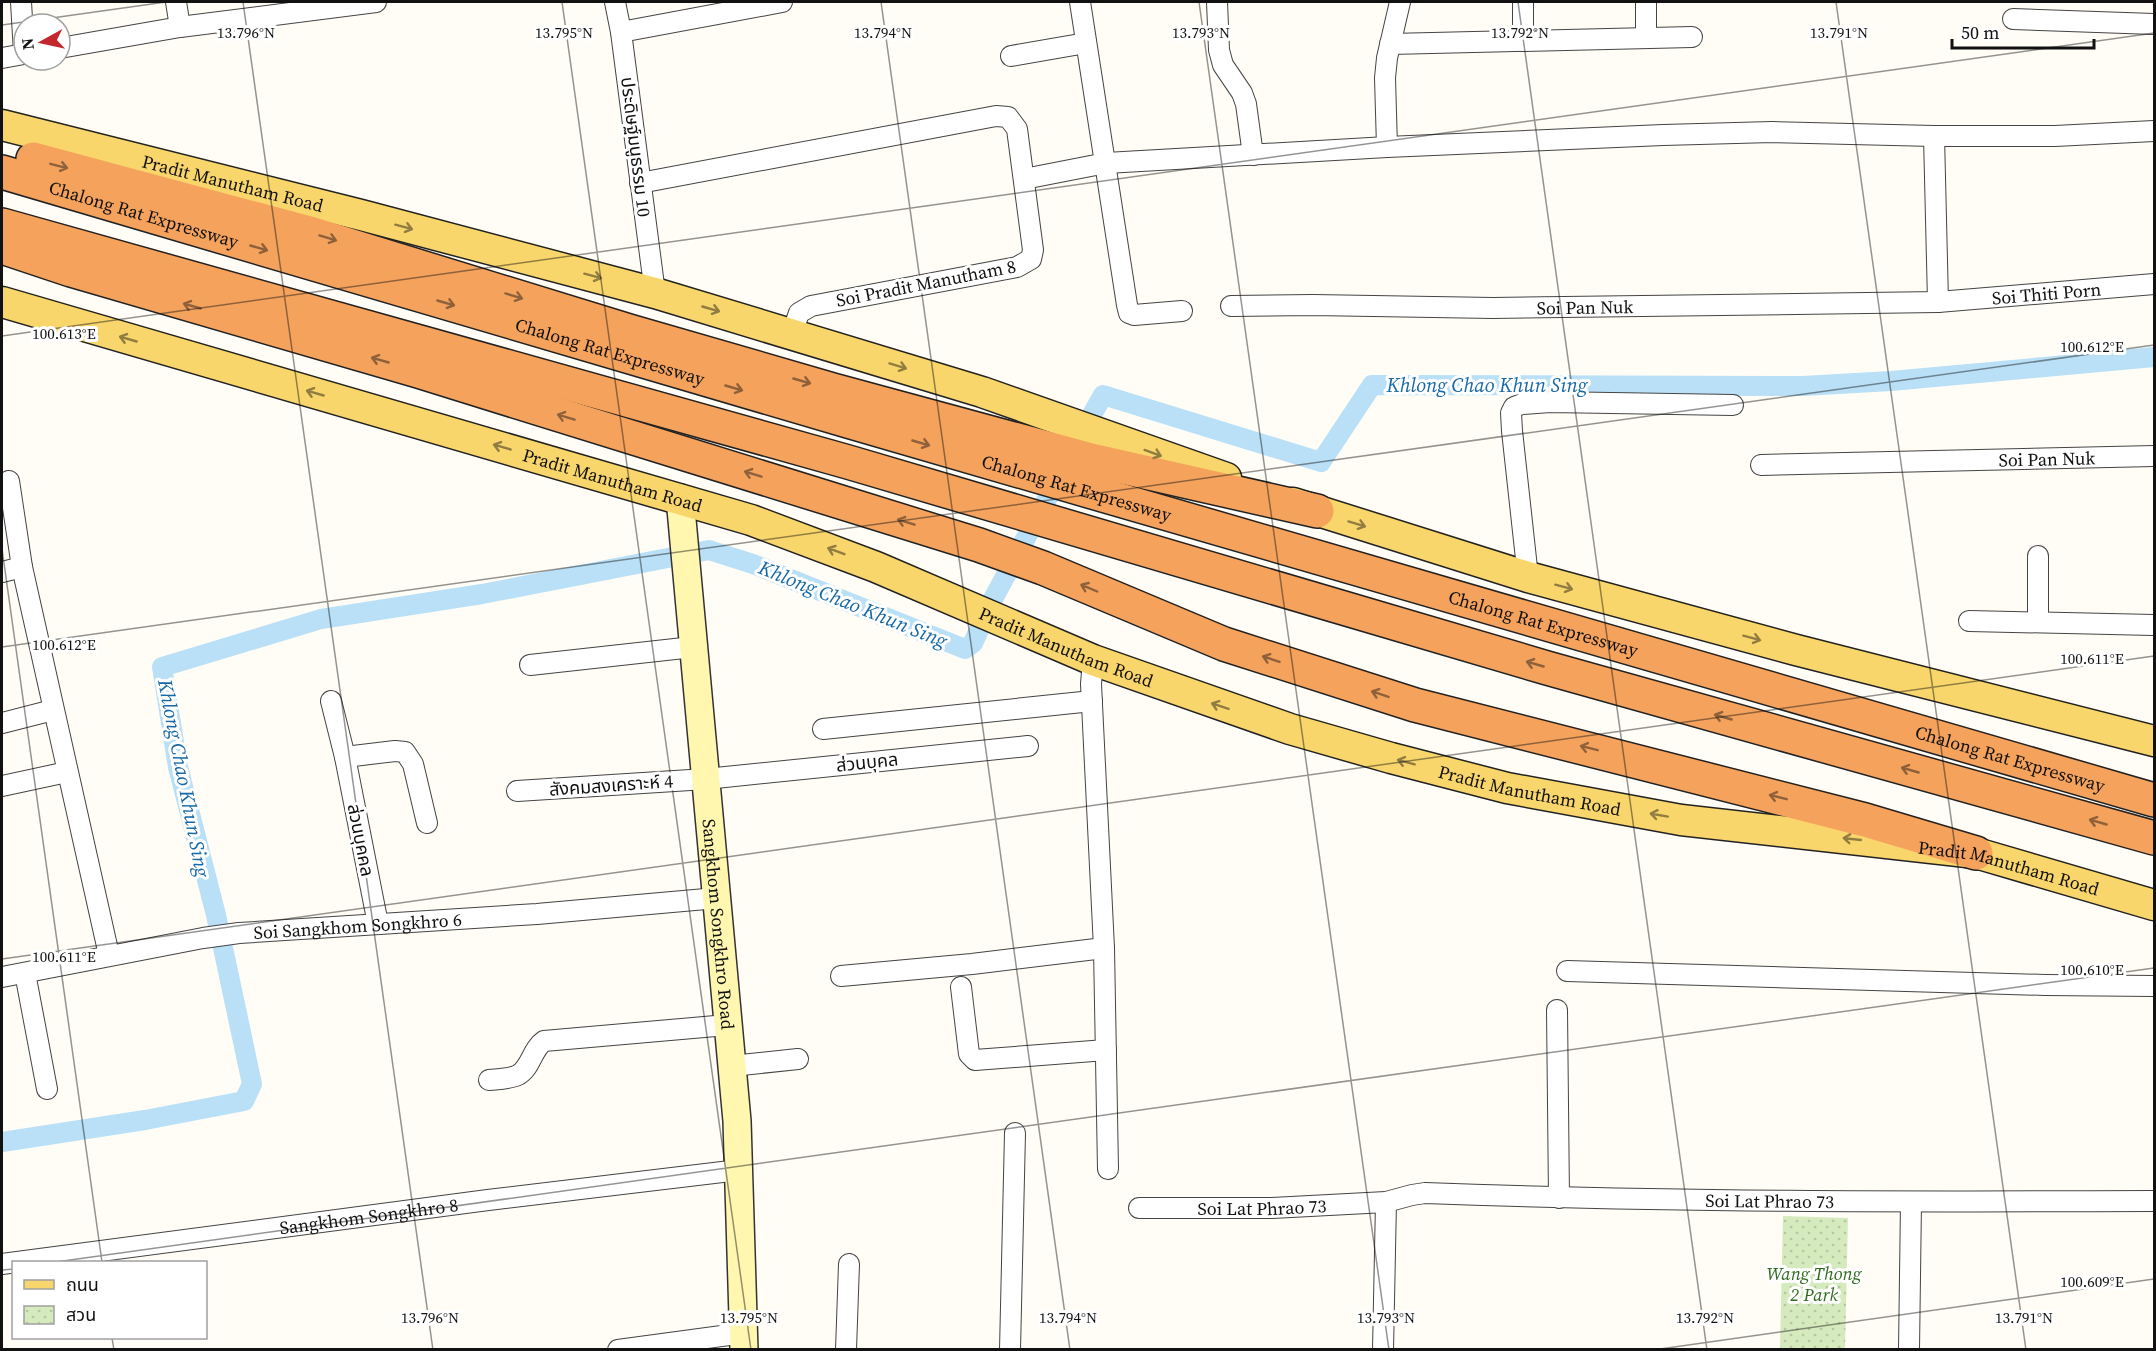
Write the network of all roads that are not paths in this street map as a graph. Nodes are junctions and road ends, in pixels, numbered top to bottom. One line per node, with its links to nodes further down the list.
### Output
1 (176, 2): 13 (street)
2 (376, 2): 10 (street)
3 (615, 2): 14 (street, ประดิษฐ์มนูธรรม 10)
4 (782, 2): 14 (street)
5 (1080, 2): 18 (street)
6 (1217, 2): 27 (street)
7 (1400, 2): 19 (street)
8 (1523, 2): 17 (street)
9 (1646, 2): 16 (street)
10 (299, 7): 13 (street)
11 (2013, 19): 12 (street)
12 (2154, 24)
13 (180, 27): 20 (street)
14 (621, 32): 31 (street, ประดิษฐ์มนูธรรม 10)
15 (1692, 37): 16 (street)
16 (1646, 38): 17 (street)
17 (1523, 41): 19 (street)
18 (1086, 43): 21 (street); 28 (street)
19 (1390, 44): 25 (street)
20 (72, 46)
21 (1011, 56)
22 (2, 125): 35 (main road, Pradit Manutham Road, one-way to 35)
23 (2154, 131): 24 (street)
24 (1934, 136): 25 (street); 37 (street)
25 (1387, 147): 27 (street)
26 (2, 153): 42 (highway, one-way to 42)
27 (1253, 155): 28 (street)
28 (1106, 163): 30 (street); 39 (street)
29 (2, 172): 70 (highway, Chalong Rat Expressway, one-way to 70)
30 (1024, 179): 31 (street, Soi Pradit Manutham 8); 40 (street, Soi Pradit Manutham 8)
31 (640, 183): 35 (street, ประดิษฐ์มนูธรรม 10)
32 (2, 225): 72 (highway, Chalong Rat Expressway, one-way to 32)
33 (2, 247): 73 (highway, one-way to 33)
34 (2154, 284): 37 (street, Soi Thiti Porn)
35 (655, 293): 40 (main road, Pradit Manutham Road, one-way to 40)
36 (2, 302): 46 (main road, Pradit Manutham Road, one-way to 36)
37 (1938, 302): 38 (street, Soi Pan Nuk)
38 (1232, 306)
39 (1182, 311)
40 (792, 333): 42 (main road, Pradit Manutham Road, one-way to 42)
41 (1733, 405): 51 (street)
42 (1086, 438): 47 (highway, one-way to 47)
43 (2154, 456): 44 (street, Soi Pan Nuk)
44 (1761, 465)
45 (9, 481): 49 (street)
46 (680, 498): 55 (main road, Sangkhom Songkhro Road); 56 (main road, Pradit Manutham Road, one-way to 46)
47 (1317, 512): 51 (main road, one-way to 51)
48 (2038, 556): 53 (street)
49 (22, 567): 50 (street); 60 (street)
50 (2, 572)
51 (1528, 577): 63 (main road, one-way to 63)
52 (1969, 621): 53 (street)
53 (2038, 622): 54 (street)
54 (2154, 625)
55 (693, 647): 57 (street); 67 (main road, Sangkhom Songkhro Road)
56 (1093, 660): 58 (street); 73 (main road, Pradit Manutham Road, one-way to 56)
57 (530, 665)
58 (1092, 700): 62 (street); 77 (street)
59 (331, 701): 65 (street, ส่วนบุคคล)
60 (53, 710): 61 (street); 66 (street)
61 (2, 723)
62 (823, 729)
63 (2154, 741)
64 (1028, 746): 67 (street, ส่วนบุคล)
65 (345, 757): 71 (street); 76 (street, ส่วนบุคคล)
66 (67, 772): 68 (street); 78 (street)
67 (706, 779): 69 (street, สังคมสงเคราะห์ 4); 74 (main road, Sangkhom Songkhro Road)
68 (2, 786)
69 (517, 791)
70 (2154, 800)
71 (427, 823)
72 (2154, 838)
73 (1976, 853): 75 (main road, Pradit Manutham Road)
74 (717, 898): 76 (street, Soi Sangkhom Songkhro 6); 86 (main road, Sangkhom Songkhro Road)
75 (2154, 905)
76 (378, 924): 78 (street, Soi Sangkhom Songkhro 6)
77 (1104, 948): 81 (street); 87 (street)
78 (109, 956): 80 (street, Soi Sangkhom Songkhro 6)
79 (1567, 971): 83 (street)
80 (25, 973): 82 (street, Soi Sangkhom Songkhro 6); 91 (street)
81 (841, 976)
82 (2, 977)
83 (2154, 986)
84 (961, 987): 87 (street)
85 (1557, 1010): 95 (street)
86 (727, 1025): 89 (main road, Sangkhom Songkhro Road); 90 (street)
87 (1106, 1050): 93 (street)
88 (798, 1059): 89 (street)
89 (732, 1066): 94 (main road, Sangkhom Songkhro Road)
90 (489, 1080)
91 (47, 1089)
92 (1015, 1133): 105 (street)
93 (1108, 1169)
94 (739, 1170): 100 (street, Sangkhom Songkhro 8); 102 (main road, Sangkhom Songkhro Road)
95 (1558, 1198): 96 (street, Soi Lat Phrao 73); 97 (street, Soi Lat Phrao 73)
96 (1386, 1202): 99 (street, Soi Lat Phrao 73); 106 (street)
97 (1911, 1202): 98 (street, Soi Lat Phrao 73); 107 (street)
98 (2154, 1202)
99 (1139, 1208)
100 (25, 1261)
101 (849, 1264): 104 (street)
102 (744, 1341): 103 (street)
103 (618, 1350)
104 (846, 1350)
105 (1010, 1350)
106 (1383, 1350)
107 (1909, 1350)

